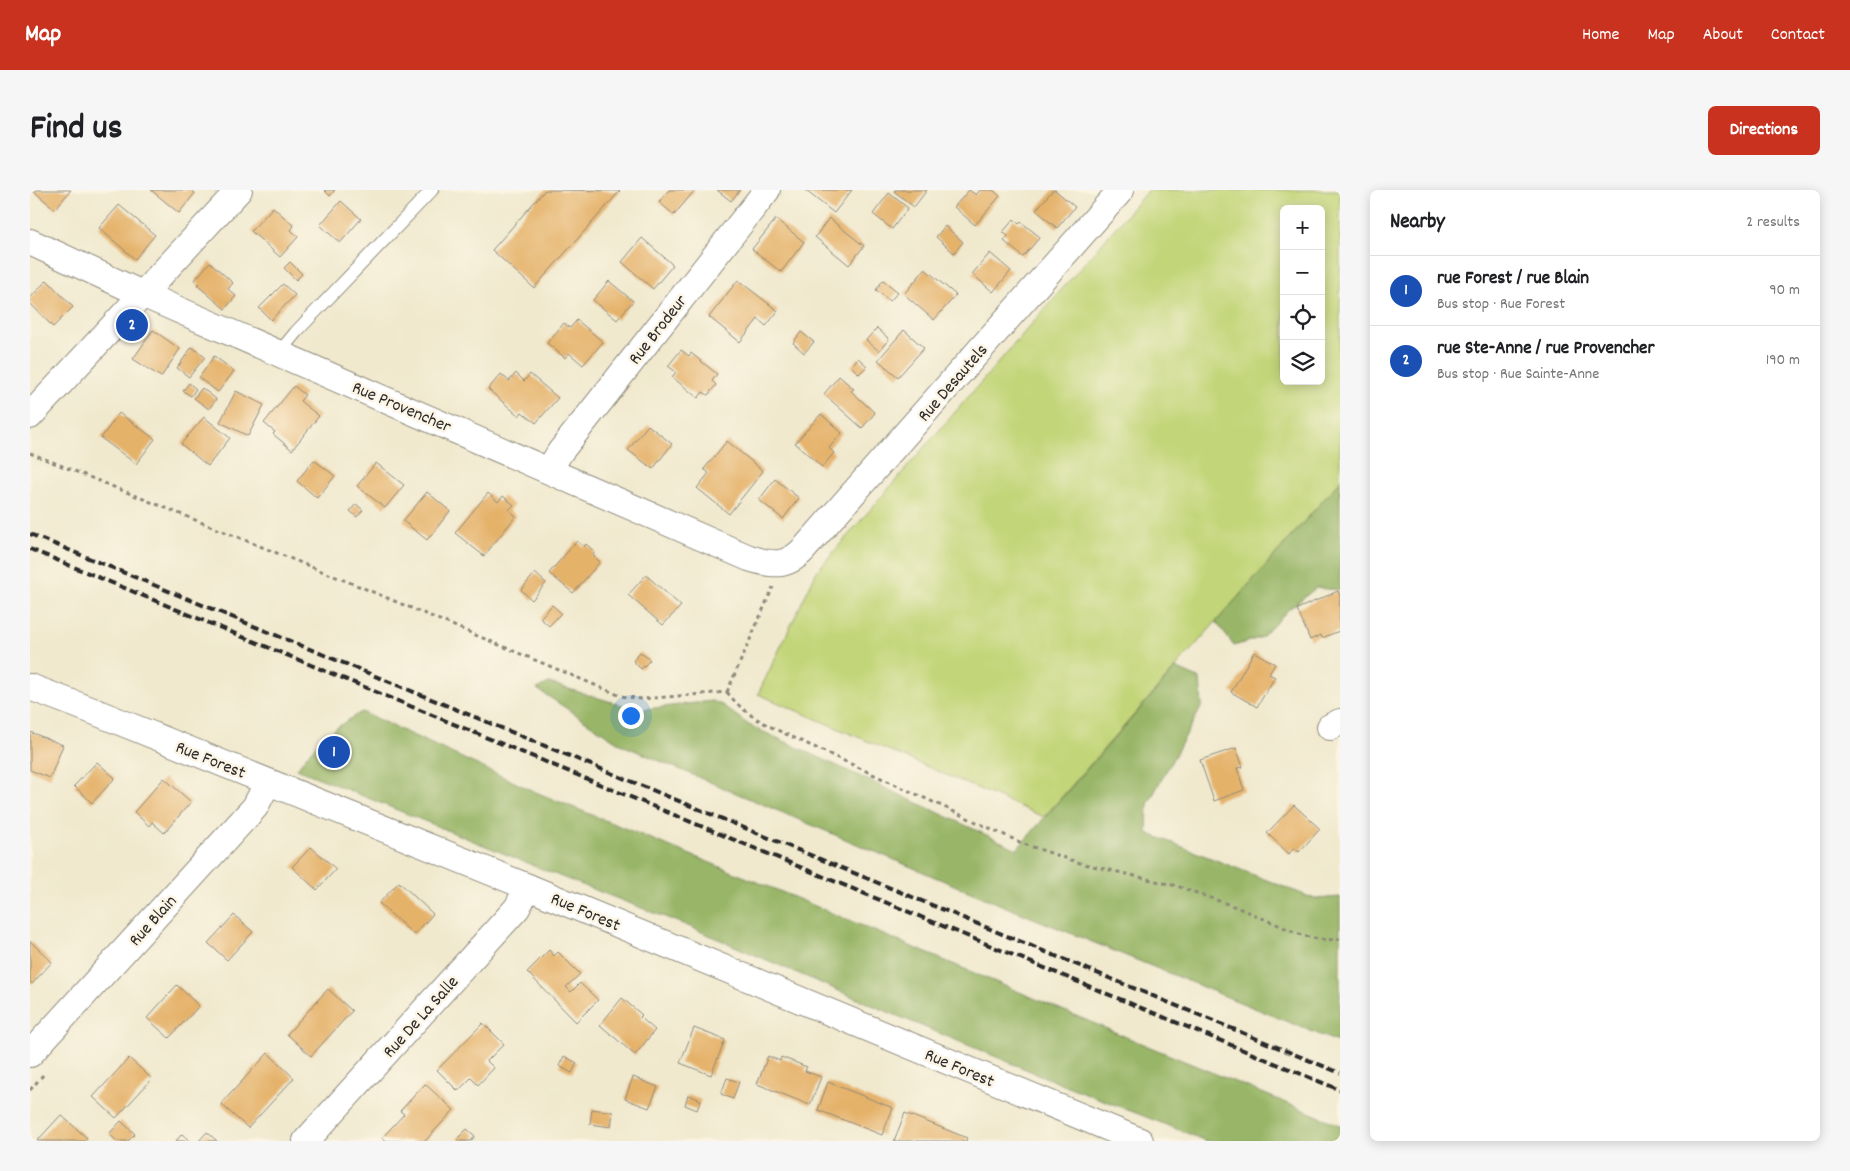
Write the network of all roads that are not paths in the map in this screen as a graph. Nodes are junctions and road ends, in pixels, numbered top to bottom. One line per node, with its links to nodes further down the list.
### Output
1 (239, 190): 6 (street)
2 (432, 190): 7 (lane)
3 (767, 190): 9 (street, Rue Brodeur)
4 (1121, 190): 10 (street, Rue Desautels)
5 (30, 242): 6 (street, Rue Provencher)
6 (142, 294): 7 (street, Rue Provencher); 8 (street)
7 (278, 354): 9 (street, Rue Provencher)
8 (30, 416)
9 (549, 470): 10 (street, Rue Provencher)
10 (775, 574)
11 (30, 687): 12 (street, Rue Forest)
12 (268, 782): 13 (street, Rue Forest); 14 (street, Rue Blain)
13 (528, 887): 15 (street, Rue De La Salle); 16 (street, Rue Forest)
14 (30, 1054)
15 (306, 1141)
16 (1140, 1141)

